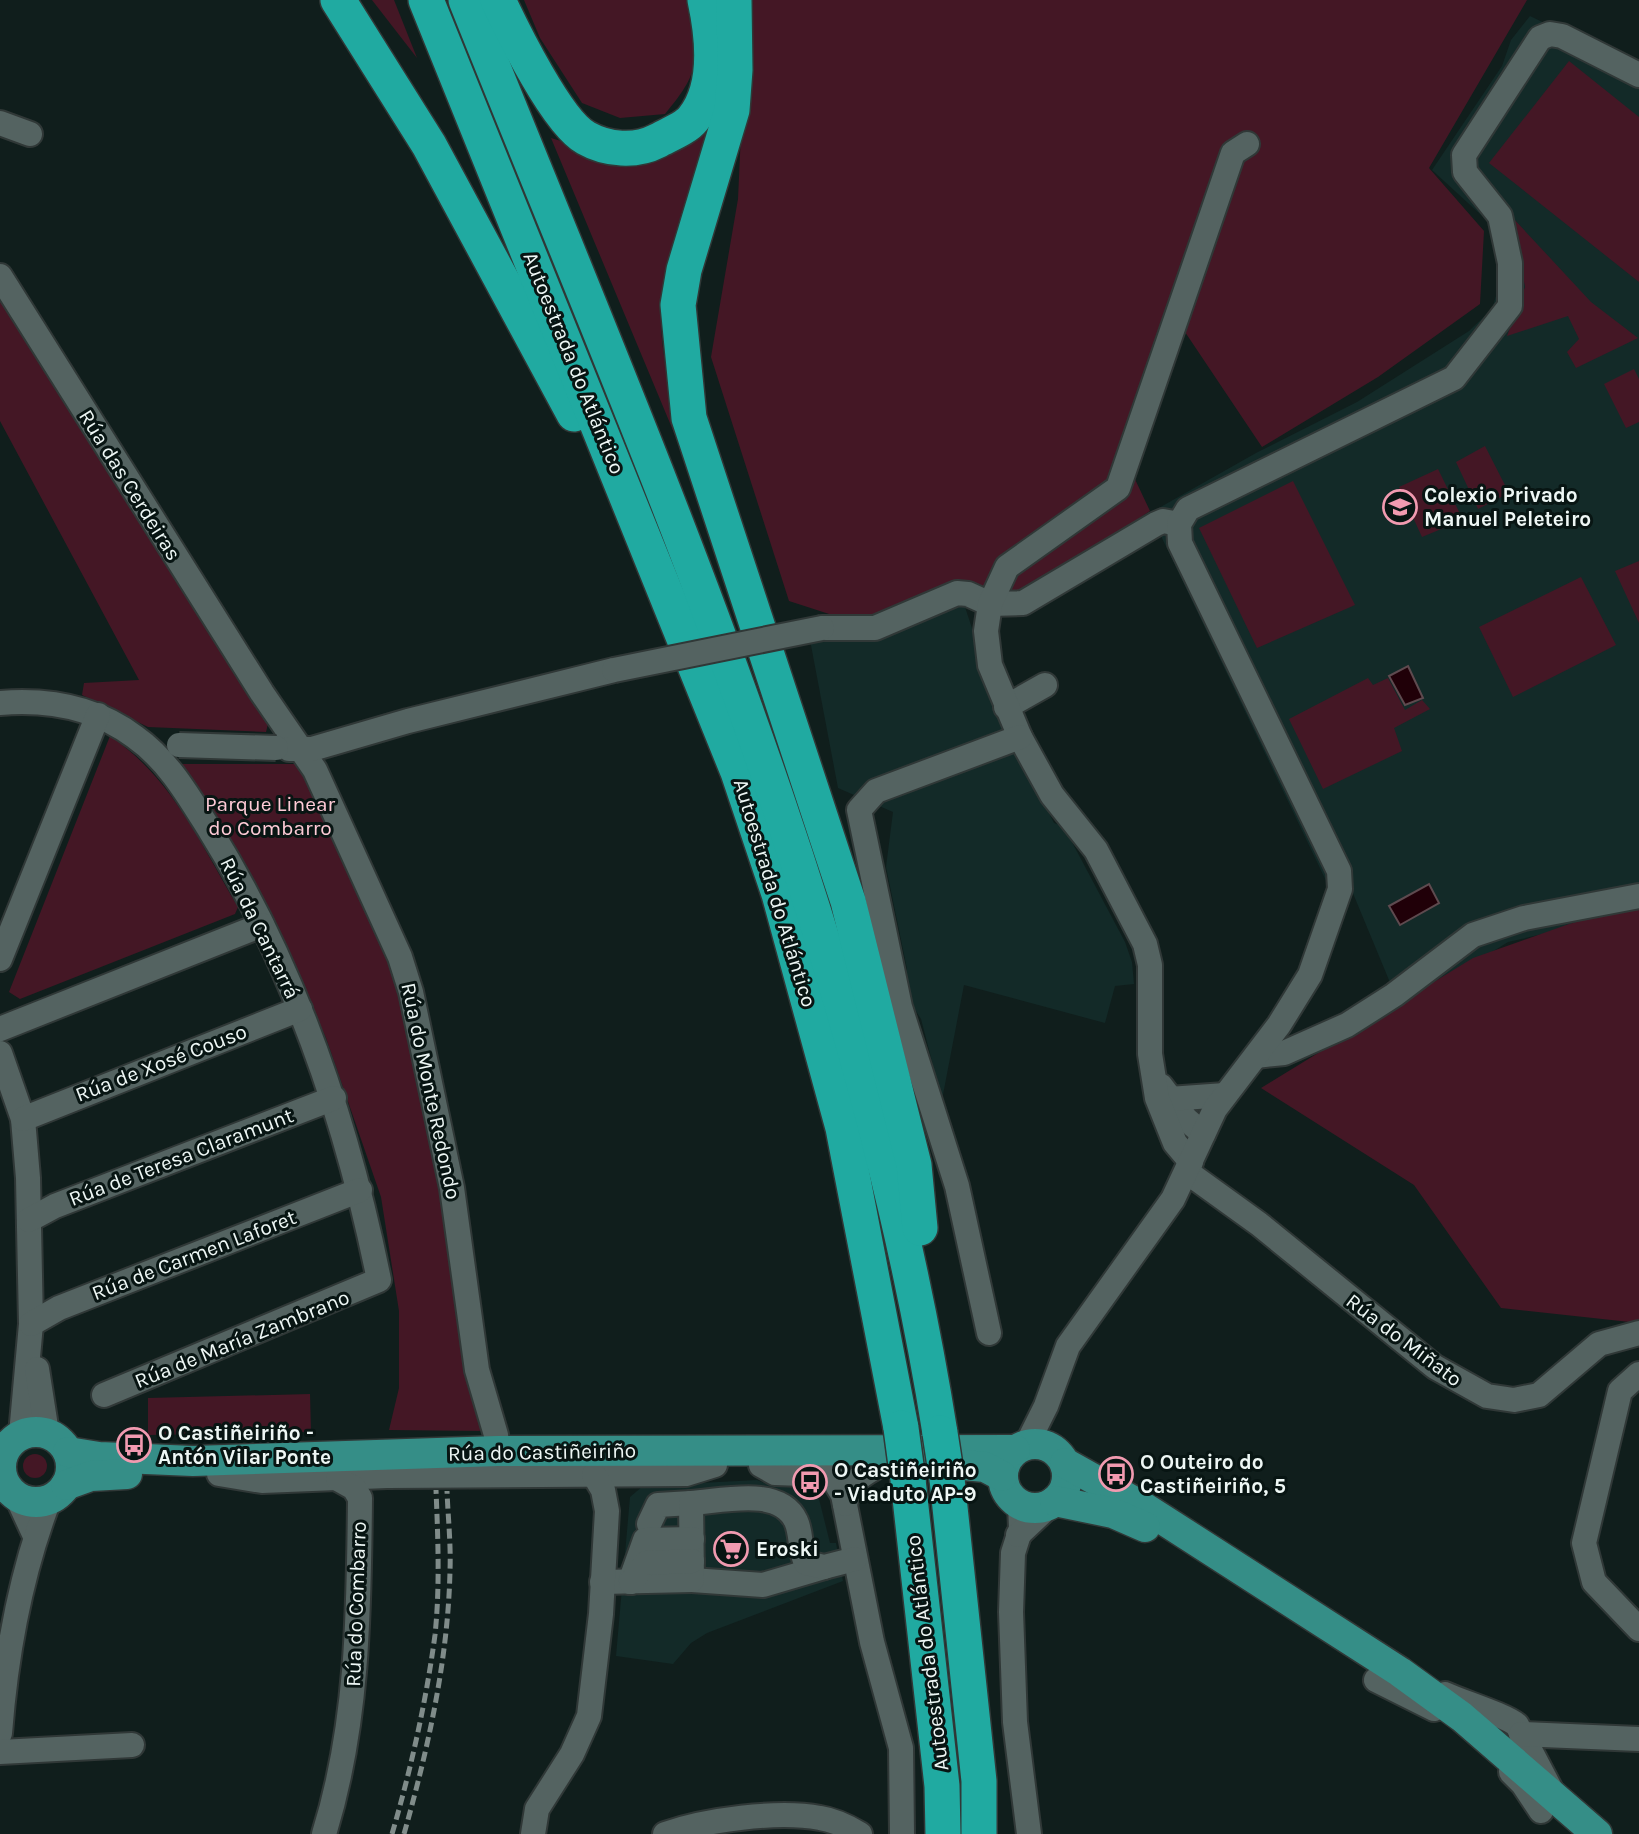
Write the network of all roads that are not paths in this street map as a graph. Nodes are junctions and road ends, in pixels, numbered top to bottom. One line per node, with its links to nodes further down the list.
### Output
1 (338, 0): 26 (highway)
2 (426, 0): 26 (highway, Autoestrada do Atlántico)
3 (466, 0): 45 (highway, Autoestrada do Atlántico)
4 (498, 0): 5 (highway)
5 (705, 0)
6 (734, 0): 45 (highway)
7 (1639, 75): 12 (street)
8 (0, 123): 9 (street)
9 (30, 134)
10 (1247, 144): 13 (street)
11 (0, 276): 15 (street, Rúa das Cerdeiras)
12 (1179, 524): 13 (street); 29 (street)
13 (990, 604): 17 (street, Rúa do Miñato); 21 (street, bridge)
14 (1045, 685): 17 (street)
15 (262, 693): 21 (street, Rúa do Monte Redondo)
16 (0, 703): 18 (street, Rúa da Cantarrá)
17 (1006, 707): 19 (street, Rúa do Miñato)
18 (98, 715): 20 (street, Rúa da Cantarrá); 24 (street)
19 (1020, 737): 30 (street, Rúa do Miñato); 41 (street)
20 (145, 744): 21 (street, bridge); 23 (street, Rúa da Cantarrá)
21 (302, 750): 47 (street, Rúa do Monte Redondo)
22 (1639, 896): 29 (street)
23 (262, 925): 25 (street, Rúa da Cantarrá); 27 (street)
24 (0, 959)
25 (300, 1009): 32 (street, Rúa da Cantarrá); 34 (street, Rúa de Xosé Couso)
26 (814, 1023): 51 (highway, Autoestrada do Atlántico, bridge)
27 (0, 1029)
28 (0, 1053): 34 (street)
29 (1256, 1056): 31 (street)
30 (1154, 1077): 33 (street); 36 (street, Rúa do Miñato)
31 (1225, 1095): 33 (street); 35 (street)
32 (334, 1098): 37 (street, Rúa da Cantarrá); 38 (street, Rúa de Teresa Claramunt)
33 (1170, 1099): 35 (street)
34 (23, 1119): 38 (street)
35 (1203, 1134): 36 (street)
36 (1189, 1167): 42 (street, Rúa do Miñato); 48 (street)
37 (360, 1190): 39 (street, Rúa da Cantarrá); 40 (street, Rúa de Carmen Laforet)
38 (29, 1220): 40 (street)
39 (379, 1280): 44 (street, Rúa de María Zambrano)
40 (31, 1324): 46 (street)
41 (989, 1333)
42 (1639, 1333)
43 (1639, 1374): 74 (street)
44 (104, 1395)
45 (939, 1426): 88 (highway, Autoestrada do Atlántico, bridge)
46 (28, 1445): 47 (main road, Rúa do Castiñeiriño); 59 (main road); 60 (main road)
47 (498, 1451): 48 (main road, Rúa do Castiñeiriño)
48 (1039, 1451): 57 (main road); 62 (main road); 75 (main road)
49 (715, 1465): 50 (main road, Rúa do Castiñeiriño); 52 (main road, Rúa do Castiñeiriño); 54 (street)
50 (761, 1465): 51 (main road, Rúa do Castiñeiriño); 55 (street)
51 (886, 1472): 55 (street); 57 (main road, Rúa do Castiñeiriño); 63 (street); 87 (highway, Autoestrada do Atlántico)
52 (219, 1474): 58 (street); 60 (main road, Rúa do Castiñeiriño)
53 (594, 1475): 54 (street); 56 (street); 65 (street)
54 (620, 1475): 65 (street)
55 (831, 1475): 63 (street)
56 (387, 1476): 58 (street); 61 (street, Rúa do Combarro)
57 (1002, 1476): 64 (main road)
58 (338, 1479): 61 (street, Rúa do Combarro)
59 (7, 1488): 60 (main road, Rúa do Castiñeiriño); 68 (street)
60 (57, 1493): 68 (street)
61 (360, 1498): 82 (street, Rúa do Combarro)
62 (1053, 1503): 64 (main road); 67 (street); 75 (main road)
63 (845, 1504): 70 (street)
64 (1020, 1505): 67 (street)
65 (607, 1511): 72 (street)
66 (647, 1532): 69 (street); 69 (street); 73 (street)
67 (1018, 1535): 89 (street)
68 (35, 1536): 76 (street)
69 (692, 1541): 71 (street); 71 (street); 73 (street)
70 (855, 1559): 71 (street); 86 (street)
71 (824, 1567)
72 (602, 1582): 73 (street); 83 (street)
73 (630, 1582)
74 (1639, 1629)
75 (1388, 1676): 80 (main road); 81 (main road)
76 (0, 1733)
77 (1639, 1739): 80 (street)
78 (132, 1745): 79 (street)
79 (0, 1752)
80 (1512, 1752): 81 (main road)
81 (1548, 1804): 90 (main road); 91 (main road)
82 (324, 1834)
83 (533, 1834)
84 (665, 1834): 85 (street)
85 (860, 1834)
86 (902, 1834)
87 (943, 1834)
88 (979, 1834)
89 (1029, 1834)
90 (1566, 1834)
91 (1597, 1834)

